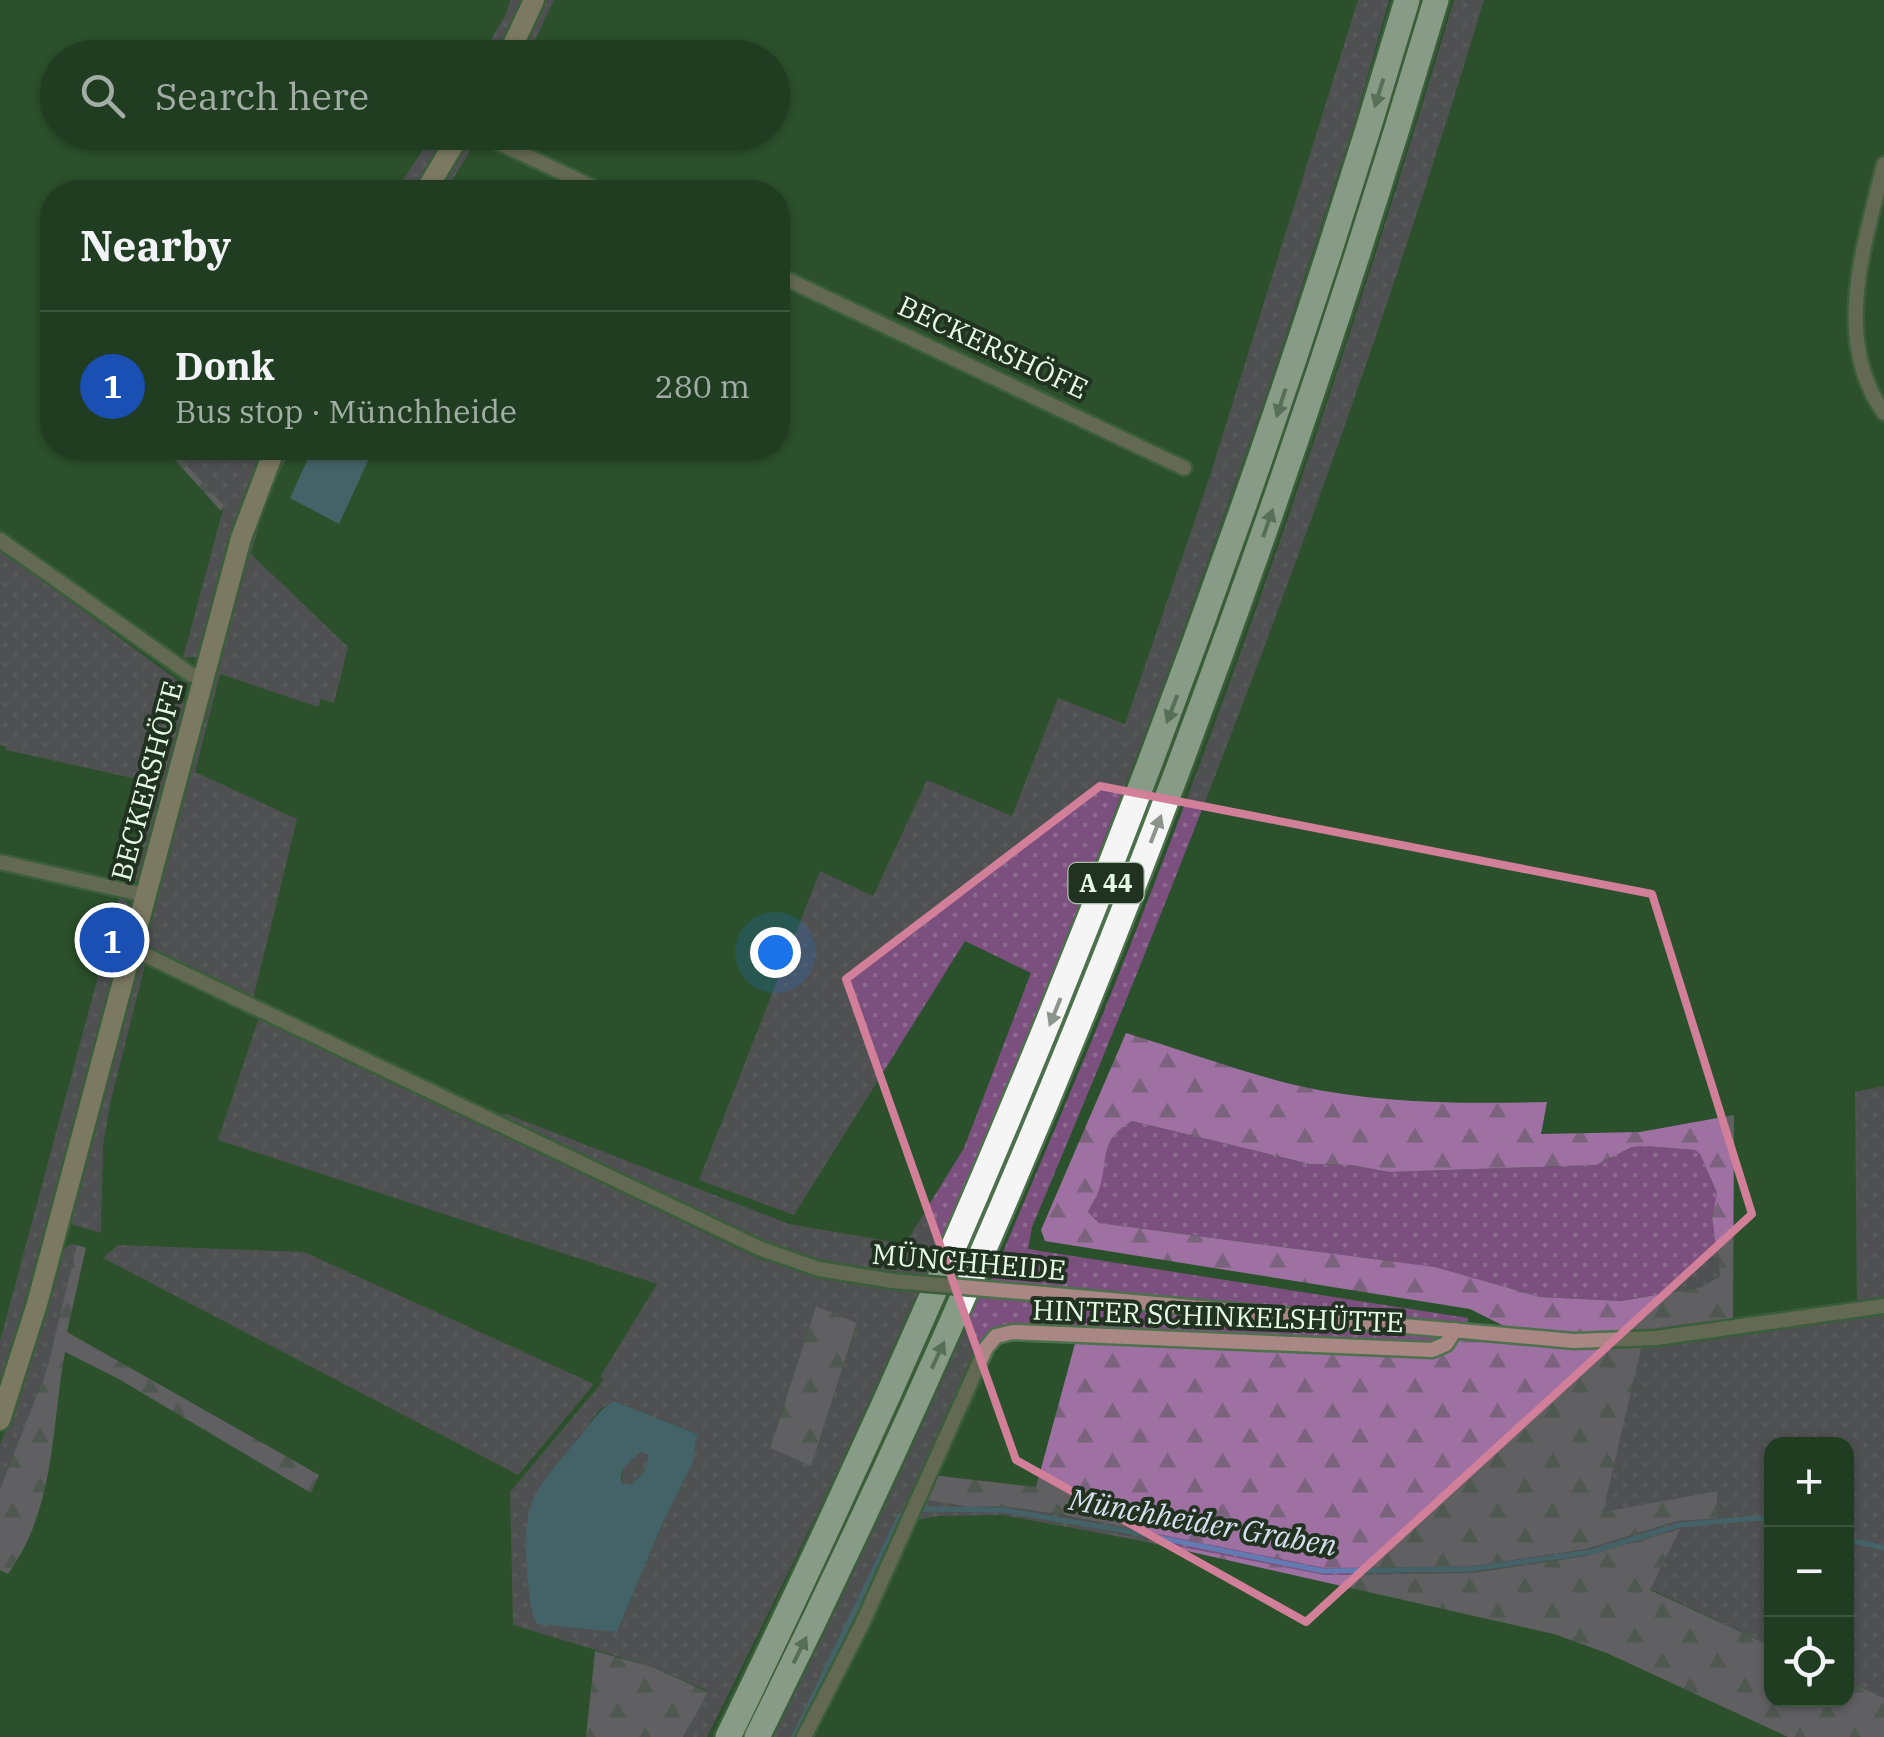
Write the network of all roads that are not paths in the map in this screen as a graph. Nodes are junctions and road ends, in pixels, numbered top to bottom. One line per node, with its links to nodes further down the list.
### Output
1 (534, 0): 4 (street)
2 (1407, 0): 22 (highway, A 44, one-way to 22)
3 (1436, 0): 23 (highway, A 44, one-way to 3)
4 (515, 40)
5 (450, 150): 8 (street)
6 (514, 150): 9 (street)
7 (1884, 164): 11 (street)
8 (432, 180)
9 (578, 180)
10 (790, 282): 13 (street, BECKERSHÖFE)
11 (1884, 413)
12 (270, 460): 15 (street, BECKERSHÖFE)
13 (1184, 468)
14 (0, 540): 15 (street)
15 (203, 678): 17 (street, BECKERSHÖFE)
16 (0, 862): 17 (street)
17 (145, 896): 18 (street, BECKERSHÖFE)
18 (125, 945): 20 (street, MÜNCHHEIDE, bridge); 21 (street, BECKERSHÖFE)
19 (1884, 1306): 20 (street, MÜNCHHEIDE)
20 (1455, 1330): 24 (street, HINTER SCHINKELSHÜTTE)
21 (0, 1420)
22 (728, 1737)
23 (757, 1737)
24 (804, 1737)

